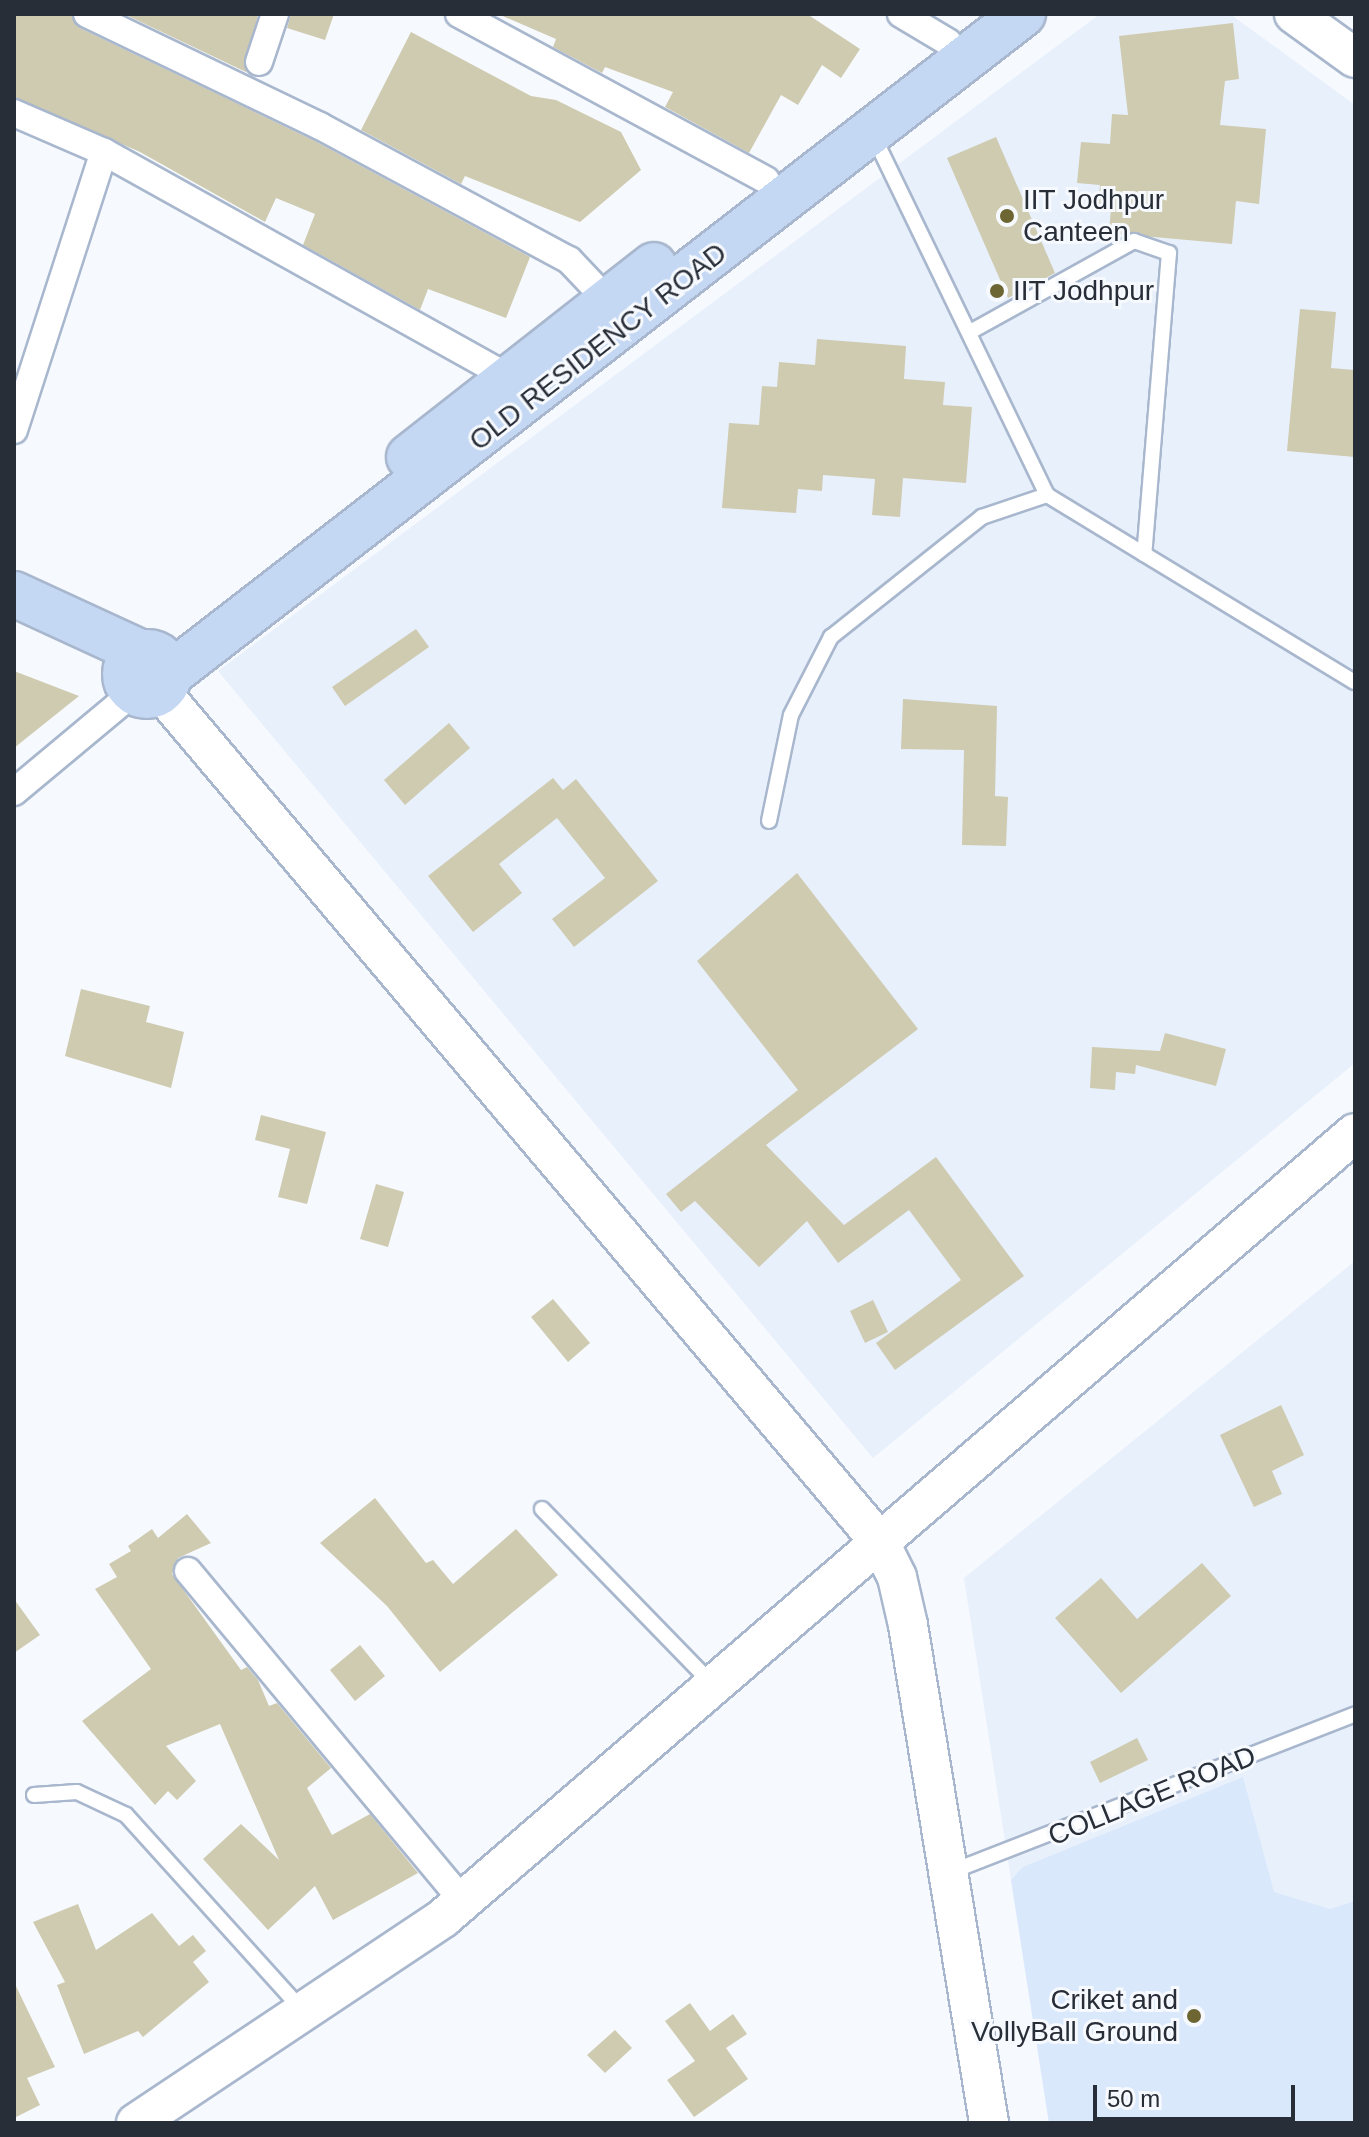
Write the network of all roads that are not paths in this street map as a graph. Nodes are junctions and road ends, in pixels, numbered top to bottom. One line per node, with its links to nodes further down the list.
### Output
1 (87, 14): 15 (street)
2 (275, 14): 10 (street)
3 (459, 14): 14 (street)
4 (901, 14): 8 (street)
5 (984, 14): 8 (highway, OLD RESIDENCY ROAD)
6 (1023, 14): 12 (highway, OLD RESIDENCY ROAD)
7 (1294, 14): 9 (street)
8 (948, 42): 14 (highway, OLD RESIDENCY ROAD)
9 (1355, 58)
10 (259, 62)
11 (14, 113): 13 (street)
12 (871, 131): 16 (lane); 23 (highway, OLD RESIDENCY ROAD)
13 (104, 152): 17 (street); 18 (street)
14 (766, 180): 15 (highway, OLD RESIDENCY ROAD)
15 (608, 301): 17 (highway, OLD RESIDENCY ROAD)
16 (970, 332): 19 (lane); 20 (lane)
17 (508, 377): 23 (highway, OLD RESIDENCY ROAD)
18 (14, 430)
19 (1047, 495): 20 (lane); 26 (lane)
20 (1144, 554): 24 (lane)
21 (14, 594): 23 (highway)
22 (14, 626): 23 (highway)
23 (149, 674): 25 (street); 29 (street)
24 (1355, 682)
25 (14, 792)
26 (769, 821)
27 (1355, 1133): 29 (street)
28 (542, 1509): 31 (lane)
29 (879, 1541): 31 (street); 34 (street)
30 (188, 1571): 35 (street)
31 (714, 1685): 35 (street)
32 (1355, 1714): 34 (lane, COLLAGE ROAD)
33 (34, 1795): 36 (lane)
34 (948, 1873): 38 (street)
35 (463, 1901): 36 (street)
36 (305, 2014): 37 (street)
37 (136, 2123)
38 (989, 2123)

